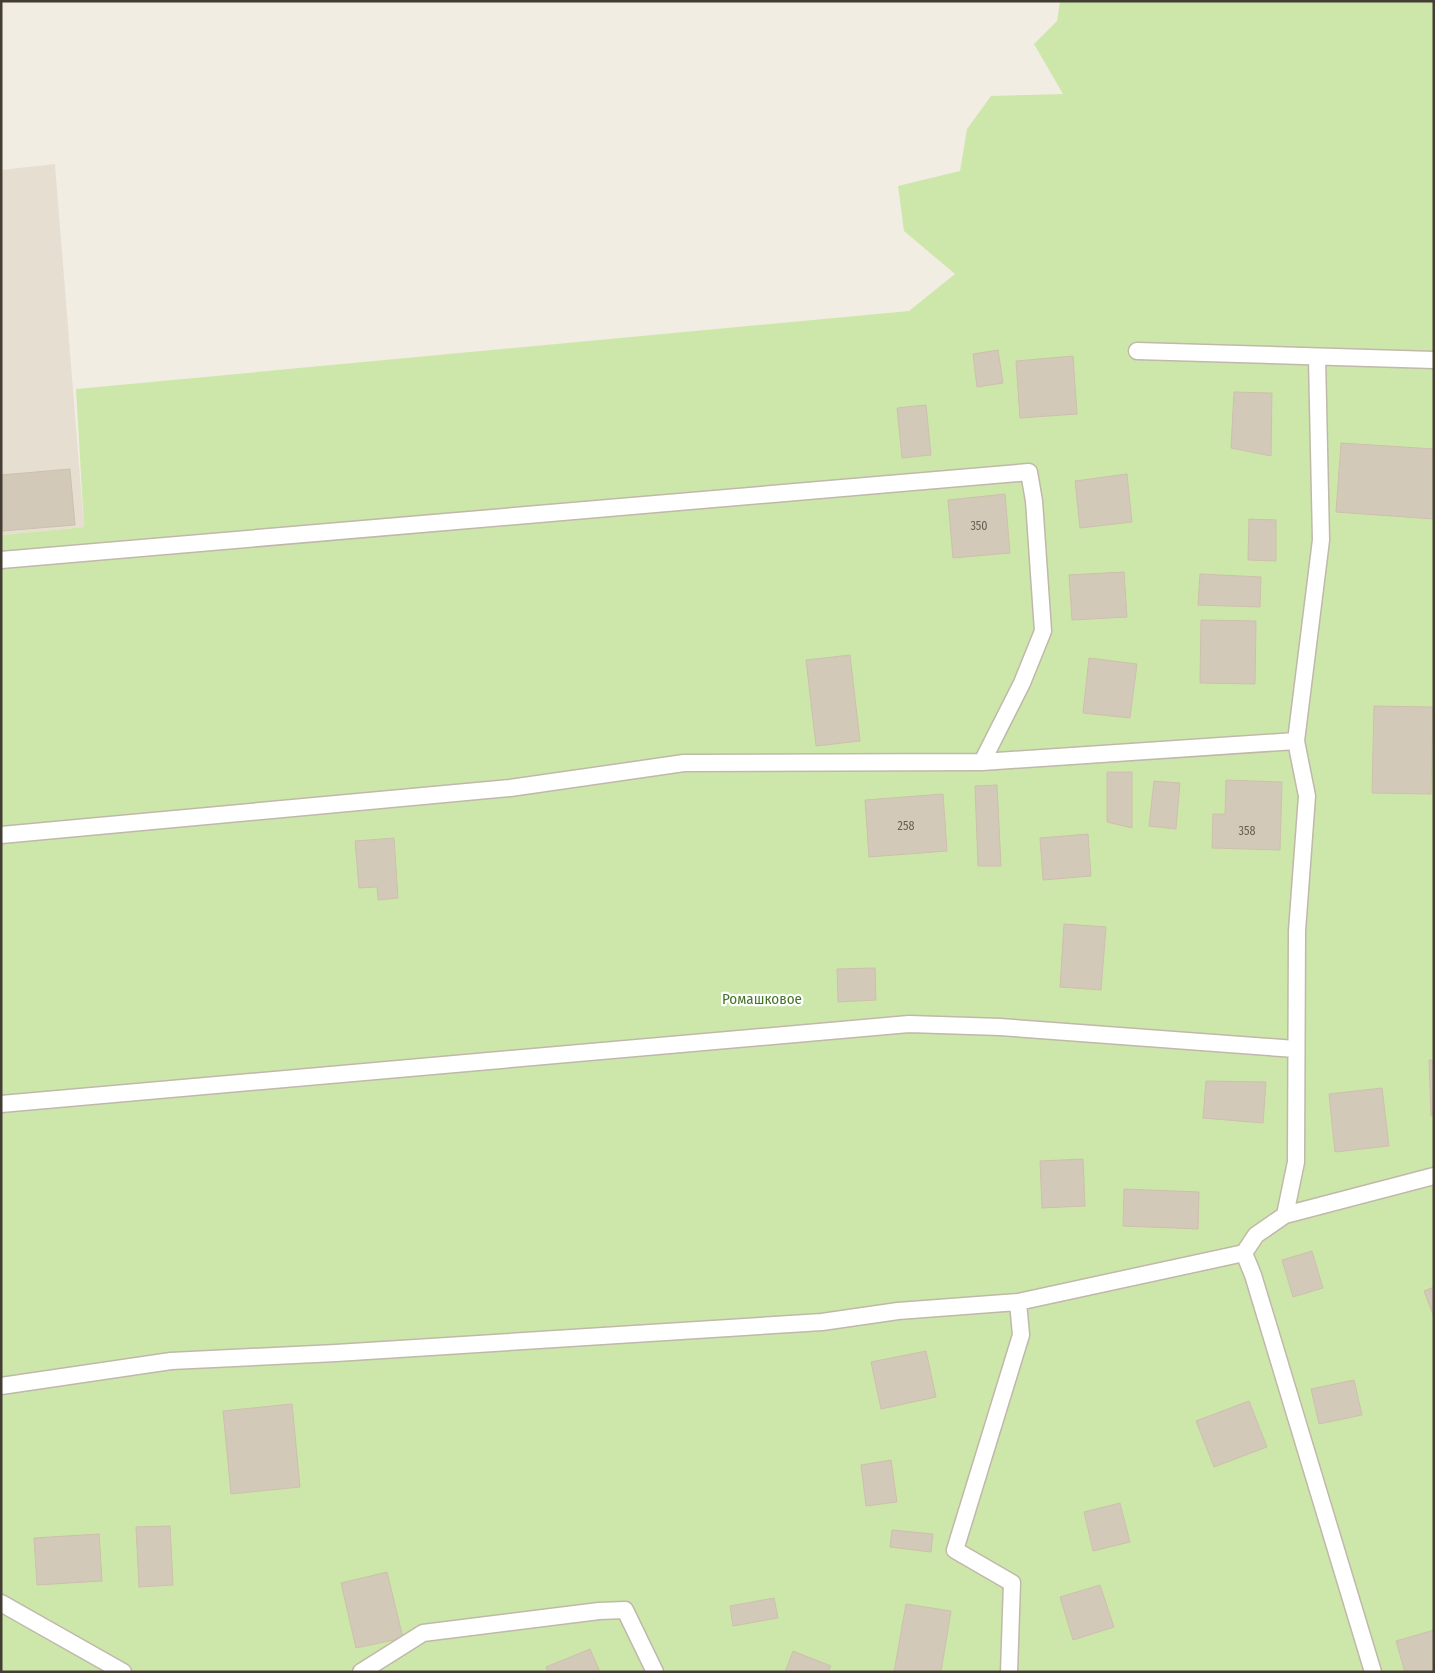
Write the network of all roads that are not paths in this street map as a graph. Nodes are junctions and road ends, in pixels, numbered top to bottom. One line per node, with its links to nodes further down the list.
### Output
1 (1137, 351): 2 (lane)
2 (1317, 357): 3 (lane); 5 (lane)
3 (1434, 360)
4 (1, 560): 6 (lane)
5 (1296, 741): 6 (lane); 8 (lane)
6 (982, 762): 7 (lane)
7 (1, 835)
8 (1296, 1048): 9 (lane); 11 (lane)
9 (1, 1104)
10 (1434, 1176): 11 (lane)
11 (1285, 1215): 12 (lane)
12 (1244, 1253): 13 (lane); 20 (lane)
13 (1018, 1302): 14 (lane); 19 (lane)
14 (1, 1386)
15 (1, 1604): 16 (lane)
16 (123, 1672)
17 (361, 1672): 18 (lane)
18 (654, 1672)
19 (1009, 1672)
20 (1373, 1672)

